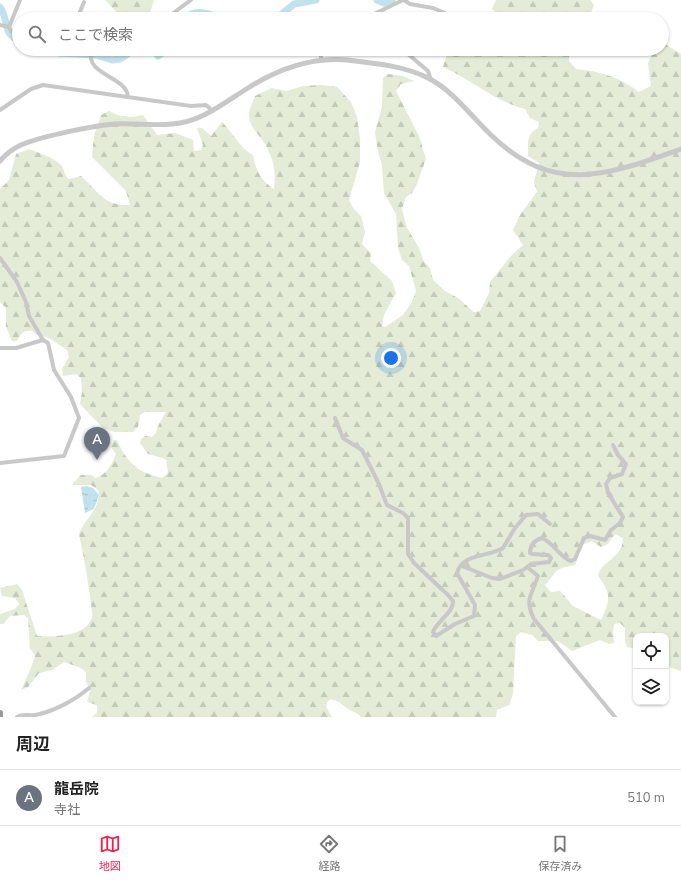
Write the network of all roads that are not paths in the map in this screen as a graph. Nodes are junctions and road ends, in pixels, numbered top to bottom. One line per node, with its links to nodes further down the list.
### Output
1 (20, 0): 5 (street)
2 (191, 0): 7 (street)
3 (404, 0): 8 (street); 9 (street)
4 (84, 2): 6 (street)
5 (13, 12)
6 (80, 12)
7 (175, 12)
8 (379, 12)
9 (442, 12)
10 (12, 14): 11 (street)
11 (5, 26)
12 (92, 56): 17 (street)
13 (321, 56): 15 (street)
14 (410, 56): 16 (street)
15 (321, 60): 16 (street); 19 (street)
16 (431, 80): 20 (street)
17 (128, 97): 18 (street); 19 (street)
18 (0, 110)
19 (213, 111): 21 (street)
20 (681, 149)
21 (0, 161)
22 (0, 258): 23 (street)
23 (43, 340): 24 (street); 27 (street)
24 (0, 348)
25 (335, 418): 29 (street)
26 (613, 445): 30 (street)
27 (0, 462)
28 (550, 524): 29 (street)
29 (462, 566): 30 (street)
30 (527, 568): 35 (street)
31 (88, 688): 34 (street)
32 (0, 714): 33 (highway)
33 (0, 717)
34 (17, 717)
35 (614, 717)

